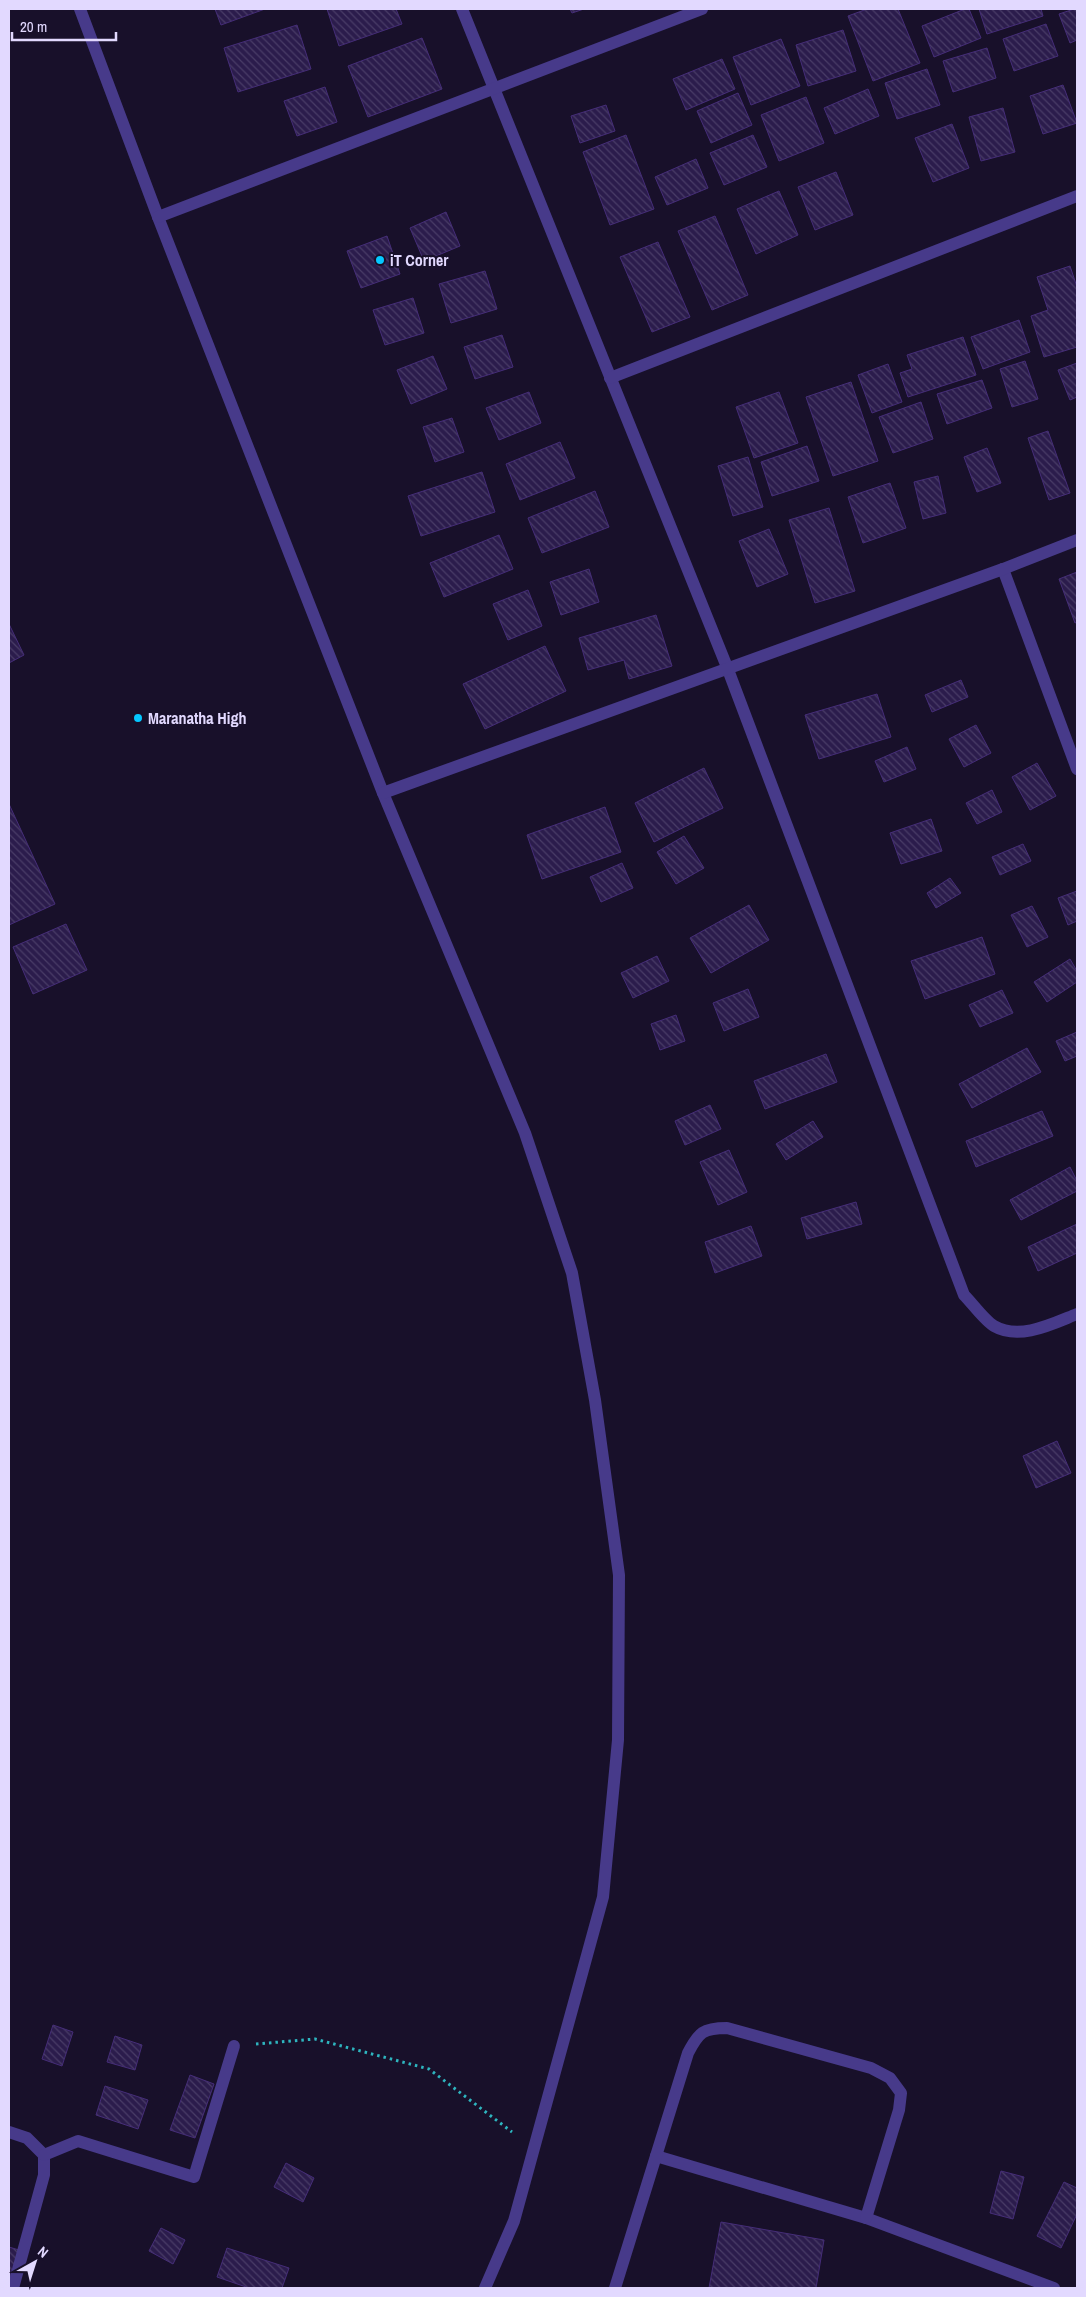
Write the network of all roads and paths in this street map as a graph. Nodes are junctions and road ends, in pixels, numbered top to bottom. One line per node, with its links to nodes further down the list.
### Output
1 (80, 9): 6 (street)
2 (462, 9): 4 (street)
3 (702, 9): 4 (street)
4 (495, 89): 6 (street); 7 (street)
5 (1077, 196): 7 (street)
6 (158, 217): 12 (street)
7 (610, 378): 10 (street)
8 (1077, 540): 9 (street)
9 (1003, 569): 10 (street); 11 (street)
10 (727, 667): 12 (street); 13 (street)
11 (1077, 769)
12 (383, 793): 16 (street)
13 (1077, 1314)
14 (234, 2046): 16 (path); 17 (street)
15 (9, 2132): 17 (street)
16 (535, 2149): 21 (street)
17 (44, 2155): 20 (street)
18 (656, 2156): 19 (street); 19 (street); 22 (street)
19 (866, 2218): 23 (street)
20 (13, 2288)
21 (485, 2288)
22 (615, 2288)
23 (1054, 2288)

